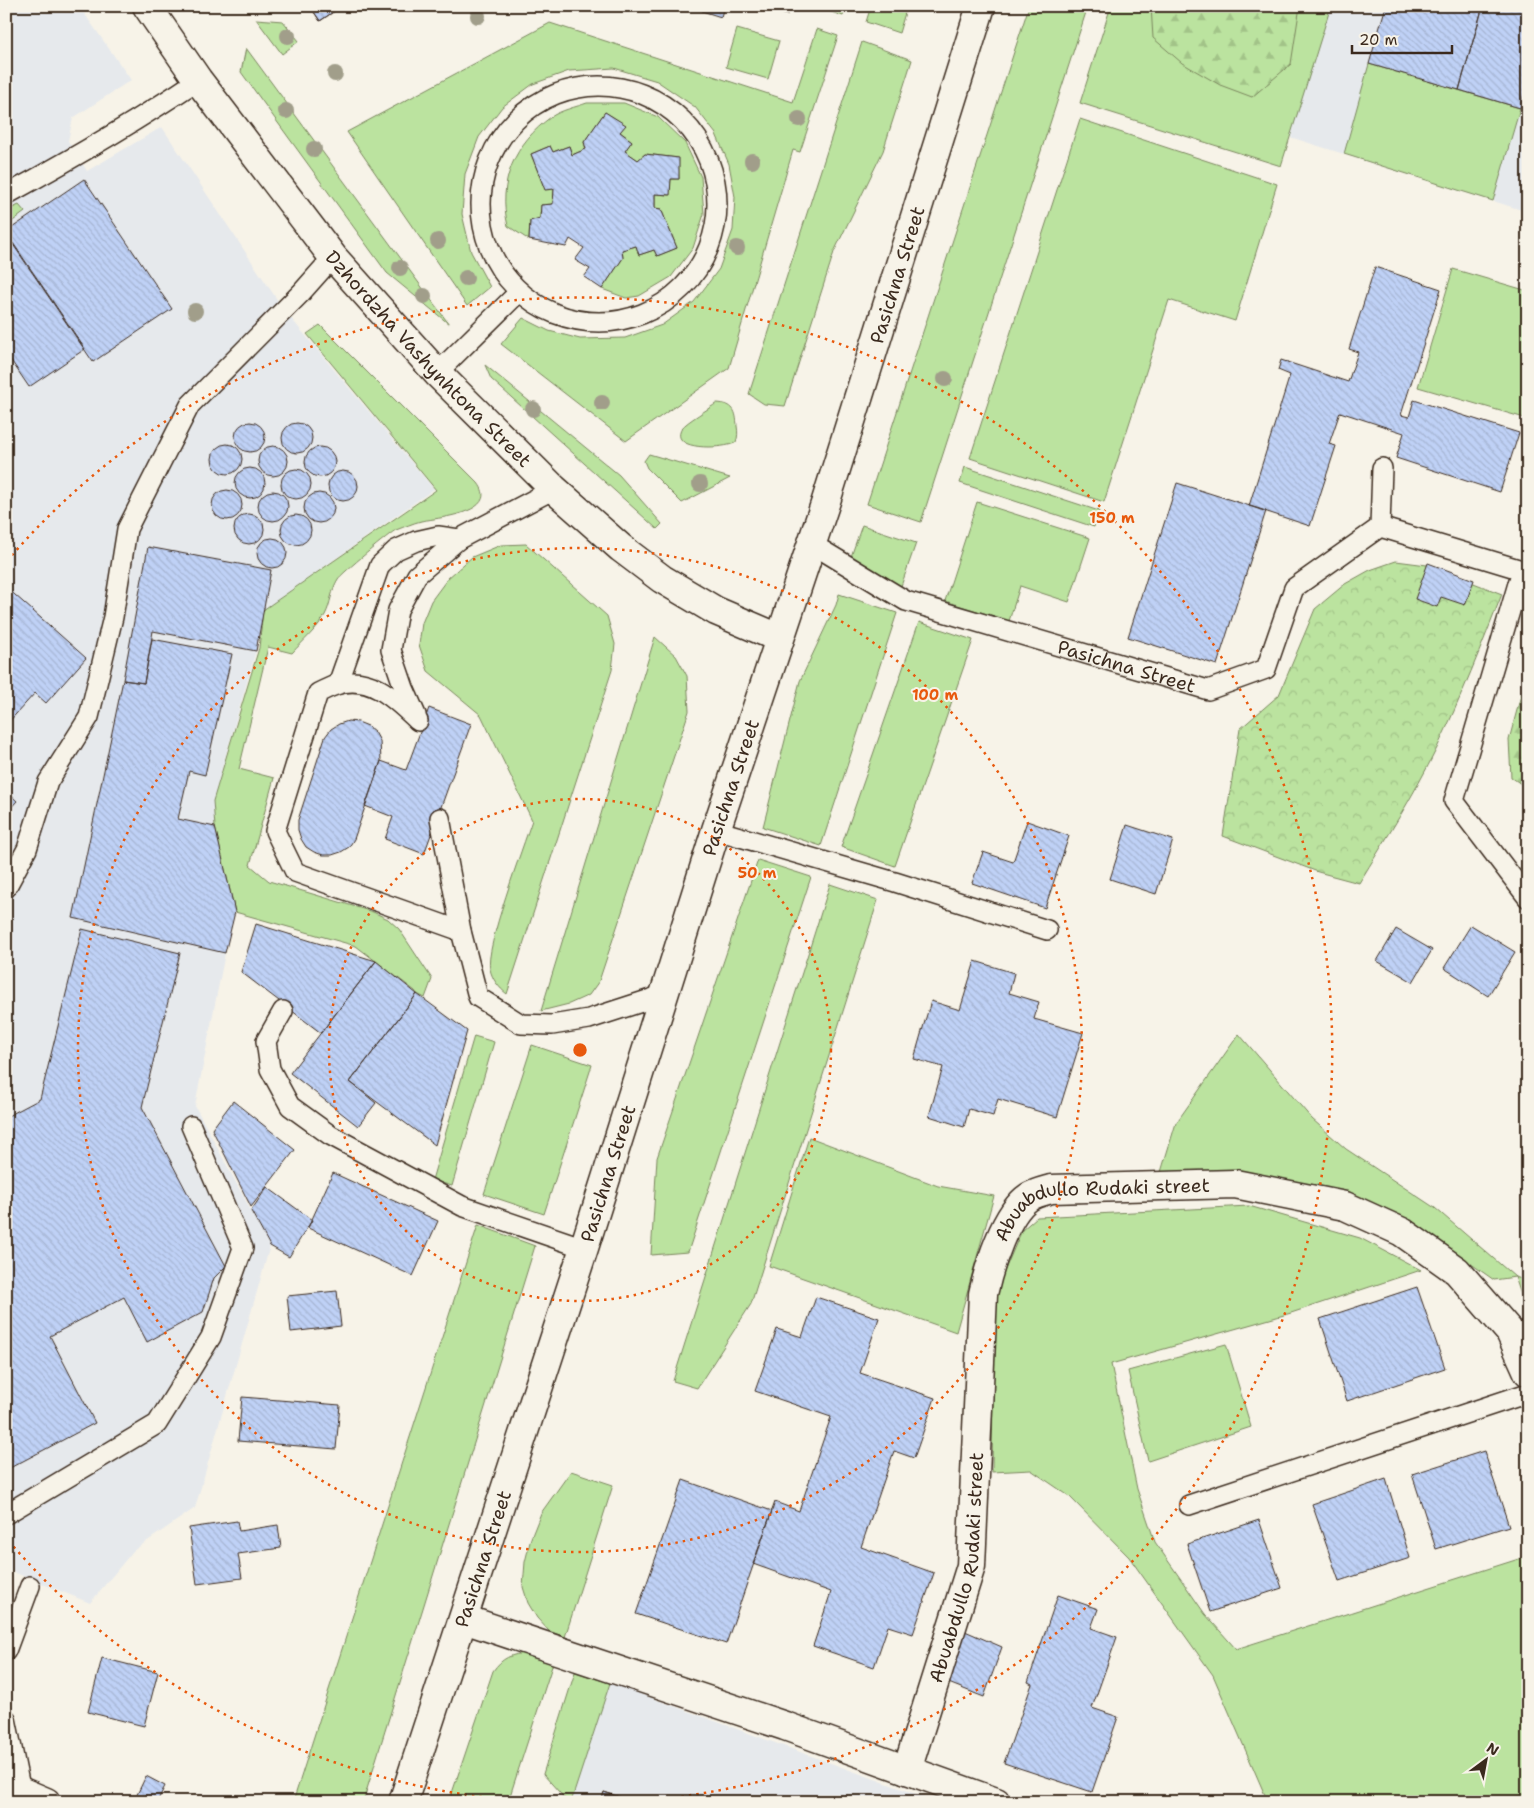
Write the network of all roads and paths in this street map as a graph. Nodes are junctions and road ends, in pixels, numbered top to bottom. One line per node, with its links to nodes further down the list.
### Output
1 (147, 6): 3 (main road, Dzhordzha Vashynhtona Street)
2 (981, 6): 12 (main road, Pasichna Street)
3 (198, 80): 4 (lane); 5 (main road, Dzhordzha Vashynhtona Street)
4 (6, 195)
5 (333, 257): 7 (main road, Dzhordzha Vashynhtona Street); 18 (lane)
6 (519, 292): 6 (lane); 7 (lane)
7 (437, 373): 9 (main road, Dzhordzha Vashynhtona Street)
8 (1382, 468): 10 (lane)
9 (554, 489): 11 (lane); 14 (main road, Dzhordzha Vashynhtona Street)
10 (1380, 527): 12 (lane, Pasichna Street); 13 (lane)
11 (459, 539): 15 (lane); 15 (lane)
12 (812, 544): 14 (main road, Pasichna Street)
13 (1525, 562): 19 (lane)
14 (779, 638): 17 (main road, Pasichna Street)
15 (338, 684): 21 (lane)
16 (440, 818): 21 (lane)
17 (716, 830): 20 (lane); 22 (main road, Pasichna Street)
18 (6, 888)
19 (1528, 898)
20 (1047, 930)
21 (461, 931): 22 (lane)
22 (663, 994): 25 (main road, Pasichna Street)
23 (283, 1011): 25 (lane)
24 (191, 1126): 29 (lane)
25 (584, 1248): 31 (main road, Pasichna Street)
26 (1528, 1372): 34 (main road, Abuabdullo Rudaki street)
27 (1528, 1393): 28 (lane)
28 (1189, 1505)
29 (6, 1514)
30 (30, 1586): 32 (lane)
31 (464, 1619): 34 (main road); 37 (main road, Pasichna Street)
32 (6, 1651)
33 (6, 1719): 35 (lane)
34 (907, 1770): 38 (main road)
35 (14, 1788): 36 (main road)
36 (46, 1802)
37 (403, 1802)
38 (996, 1802)

